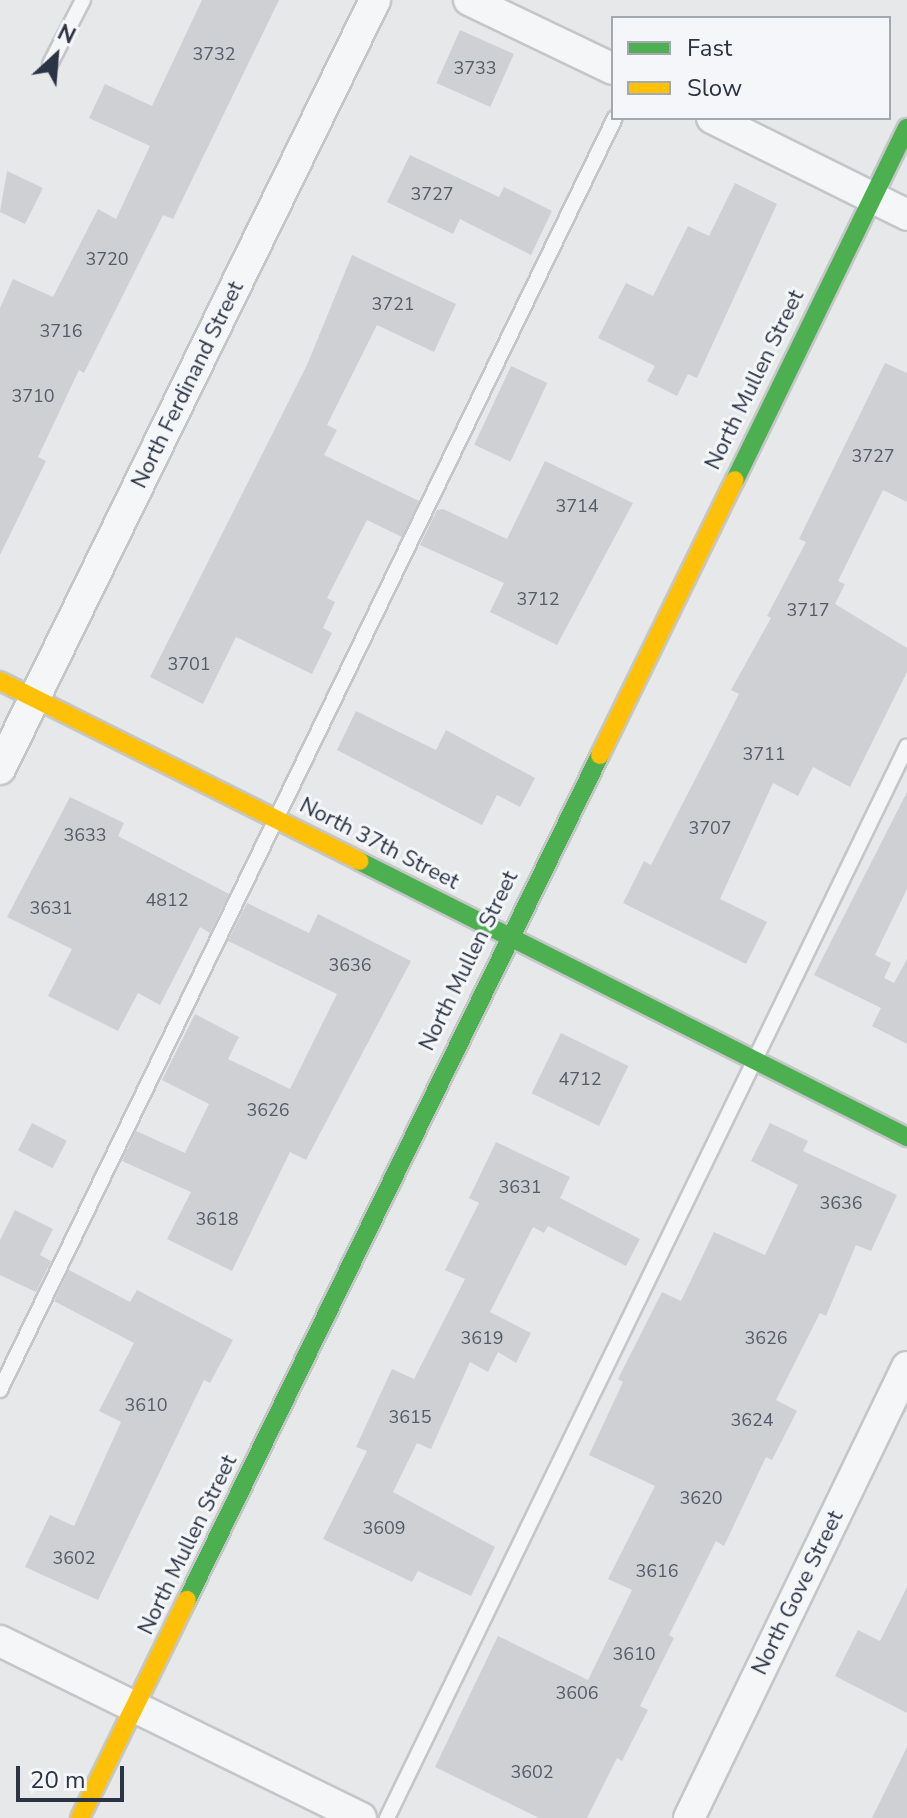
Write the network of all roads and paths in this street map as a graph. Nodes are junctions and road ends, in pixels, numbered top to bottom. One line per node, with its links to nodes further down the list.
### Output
1 (83, 0): 4 (lane)
2 (375, 0): 12 (street, North Ferdinand Street)
3 (469, 0): 5 (street)
4 (50, 64)
5 (611, 68)
6 (614, 120): 15 (lane)
7 (716, 120): 9 (street)
8 (907, 128): 9 (street, North Mullen Street)
9 (872, 198): 10 (street); 16 (street, North Mullen Street)
10 (907, 215)
11 (0, 681): 12 (street, North 37th Street)
12 (34, 698): 14 (street, North Ferdinand Street); 15 (street, North 37th Street)
13 (907, 746): 17 (lane)
14 (0, 769)
15 (278, 820): 16 (street, North 37th Street); 20 (lane)
16 (507, 937): 17 (street, North 37th Street); 22 (street, North Mullen Street)
17 (754, 1058): 18 (street, North 37th Street); 25 (lane)
18 (907, 1137)
19 (907, 1367): 26 (street, North Gove Street)
20 (0, 1390)
21 (0, 1641): 22 (street)
22 (136, 1707): 23 (street, North Mullen Street); 24 (street)
23 (80, 1818)
24 (361, 1818)
25 (387, 1818)
26 (689, 1818)

